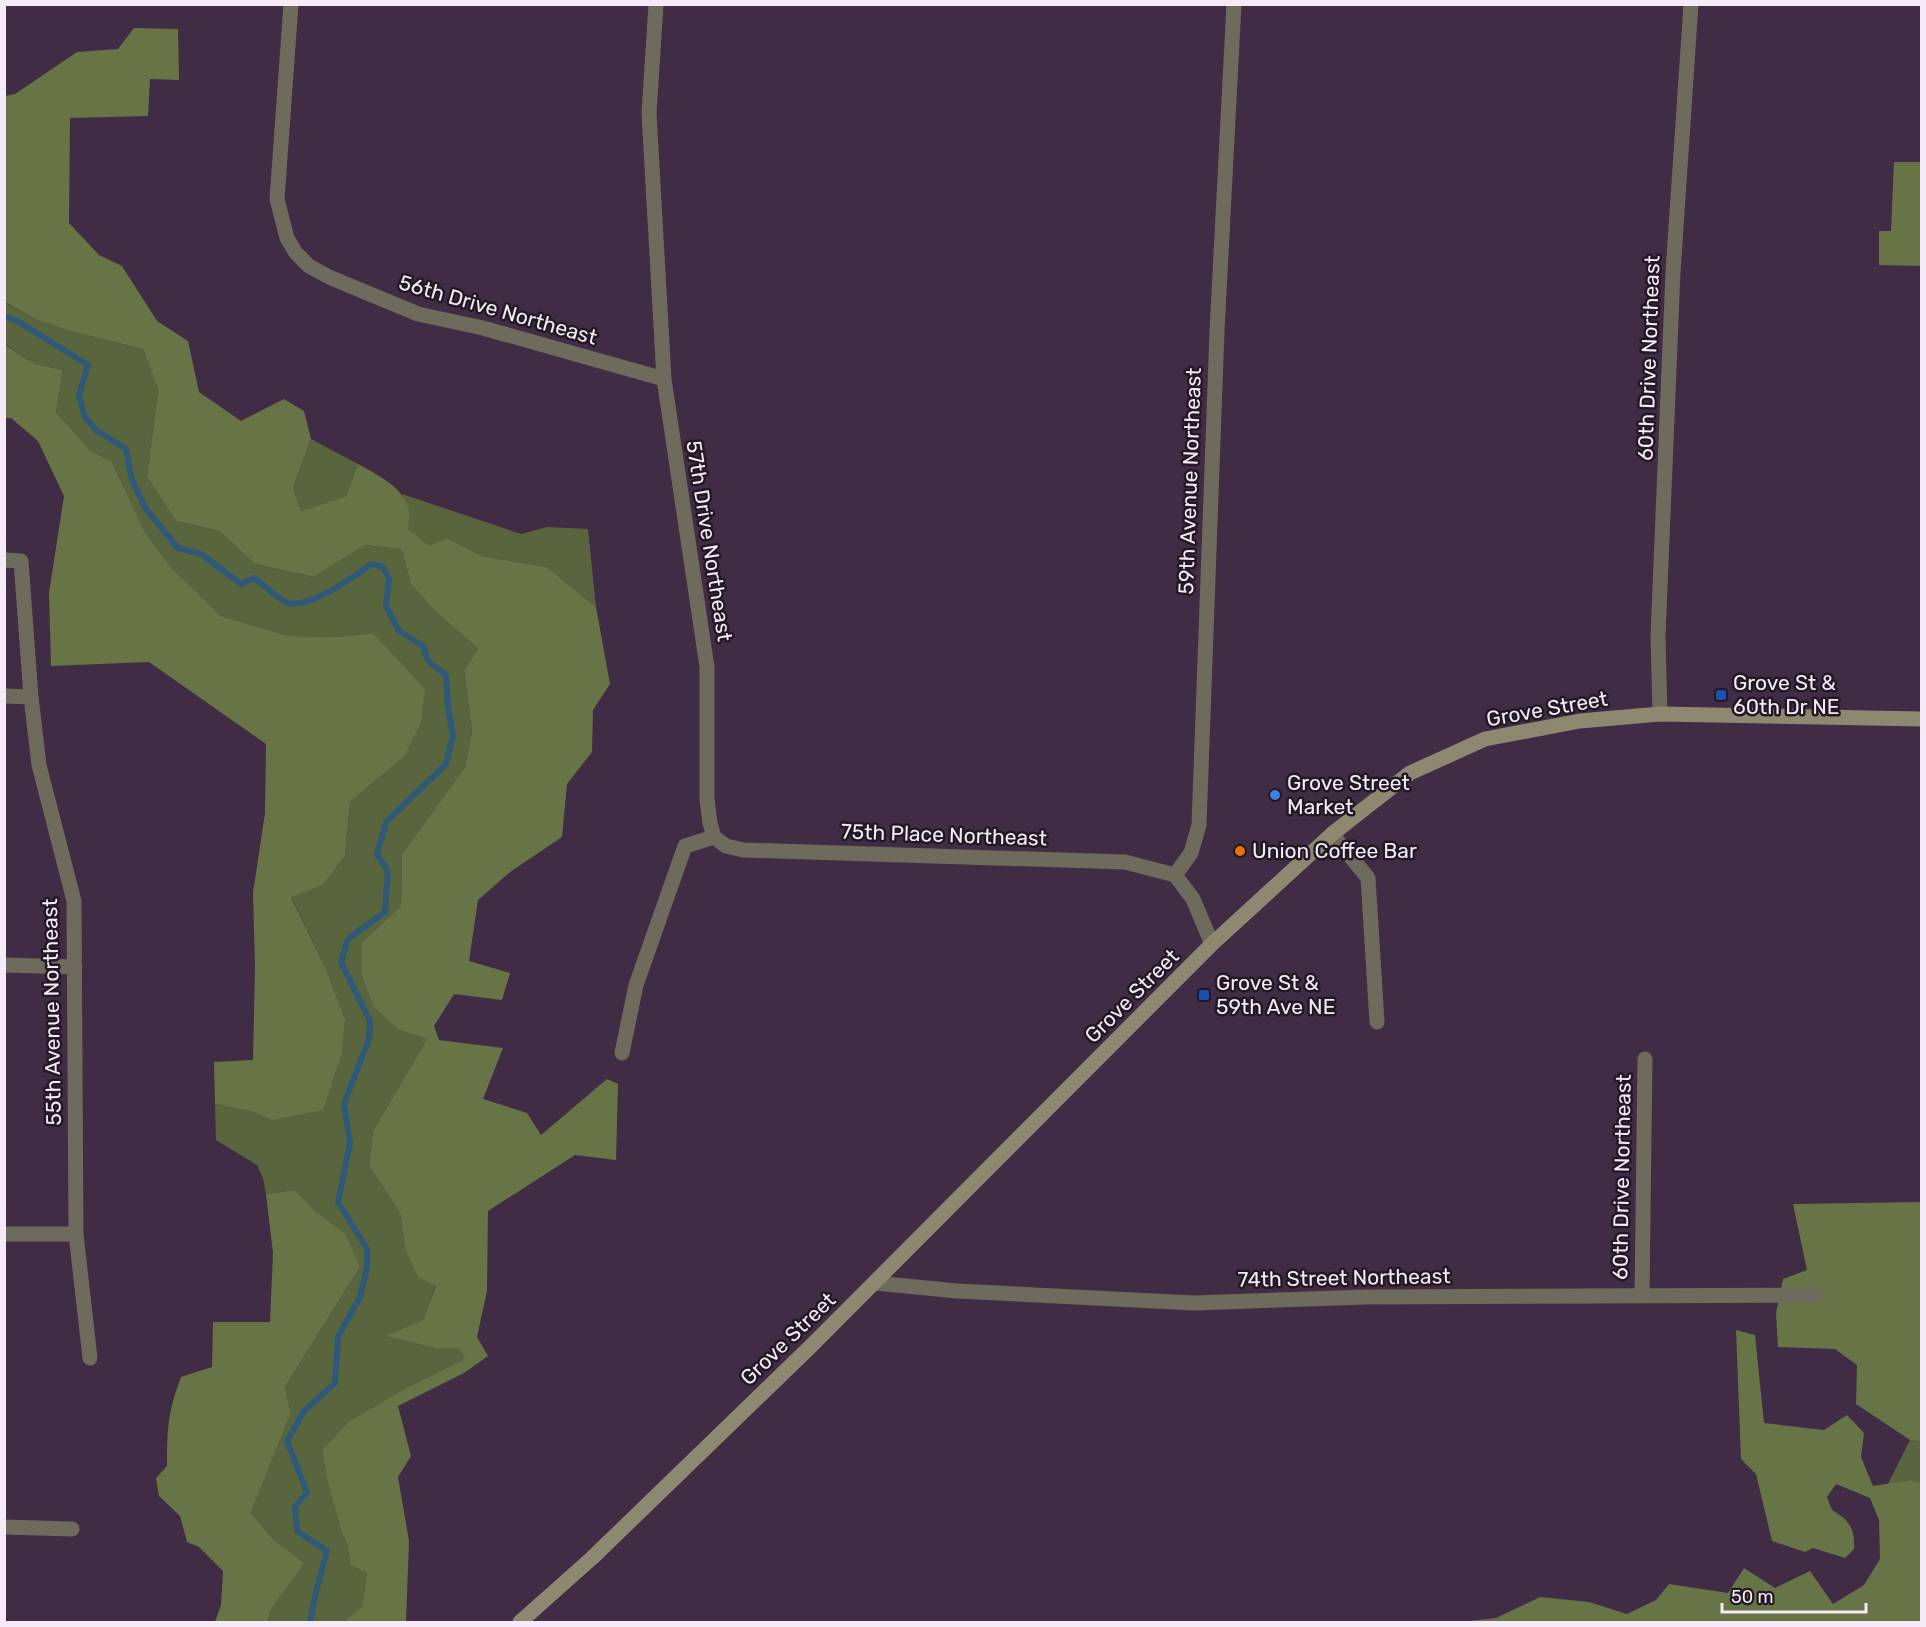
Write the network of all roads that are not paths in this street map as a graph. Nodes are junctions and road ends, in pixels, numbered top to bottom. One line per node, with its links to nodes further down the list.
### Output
1 (291, 4): 5 (street, 56th Drive Northeast)
2 (656, 4): 5 (street, 57th Drive Northeast)
3 (1233, 4): 13 (street, 59th Avenue Northeast)
4 (1691, 4): 9 (street, 60th Drive Northeast)
5 (664, 379): 12 (street, 57th Drive Northeast)
6 (4, 560): 8 (street, 55th Avenue Northeast)
7 (4, 696): 8 (street)
8 (31, 697): 16 (street, 55th Avenue Northeast)
9 (1660, 714): 10 (street, Grove Street); 11 (street, Grove Street)
10 (1922, 718)
11 (1332, 834): 14 (street, Grove Street); 17 (street)
12 (714, 837): 13 (street, 75th Place Northeast); 18 (street)
13 (1175, 875): 14 (street)
14 (1212, 944): 22 (street, Grove Street)
15 (4, 965): 16 (street)
16 (75, 967): 21 (street, 55th Avenue Northeast)
17 (1377, 1022)
18 (622, 1053)
19 (1645, 1059): 24 (street, 60th Drive Northeast)
20 (4, 1234): 21 (street)
21 (76, 1234): 25 (street, 55th Avenue Northeast)
22 (875, 1283): 24 (street, 74th Street Northeast); 28 (street, Grove Street)
23 (1816, 1295): 24 (street, 74th Street Northeast)
24 (1642, 1296)
25 (90, 1358)
26 (4, 1527): 27 (street)
27 (72, 1529)
28 (520, 1623)

